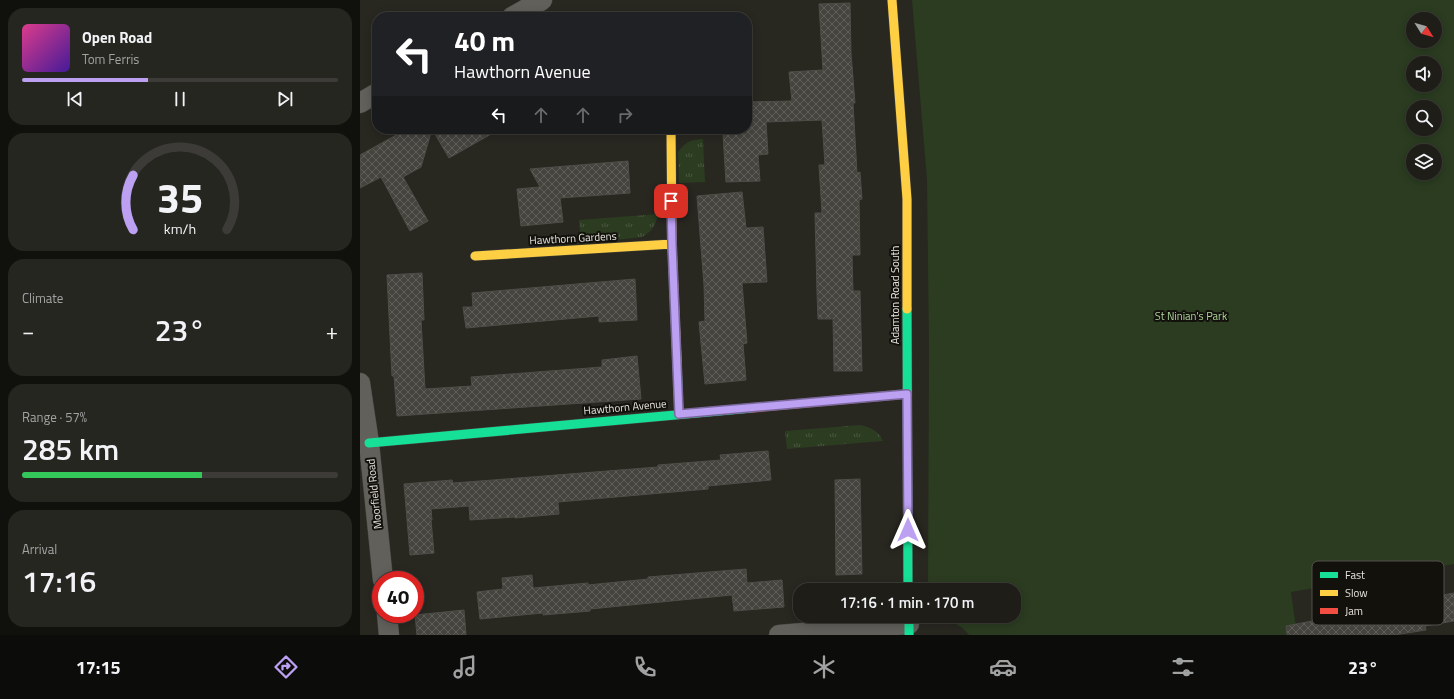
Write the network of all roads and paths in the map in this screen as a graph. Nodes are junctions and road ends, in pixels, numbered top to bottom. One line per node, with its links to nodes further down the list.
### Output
1 (542, 0): 3 (street)
2 (892, 0): 10 (street, Adamton Road South)
3 (521, 12)
4 (372, 96): 5 (street)
5 (360, 103)
6 (671, 134): 7 (street)
7 (672, 244): 8 (street, Hawthorn Gardens); 11 (street)
8 (475, 256)
9 (360, 384): 12 (street, Moorfield Road)
10 (907, 394): 11 (street, Hawthorn Avenue); 14 (street, Adamton Road South)
11 (679, 414): 12 (street, Hawthorn Avenue)
12 (369, 443): 13 (street, Moorfield Road)
13 (382, 571)
14 (908, 583)
15 (388, 623): 17 (street)
16 (909, 625): 18 (street)
17 (389, 635)
18 (780, 635)

